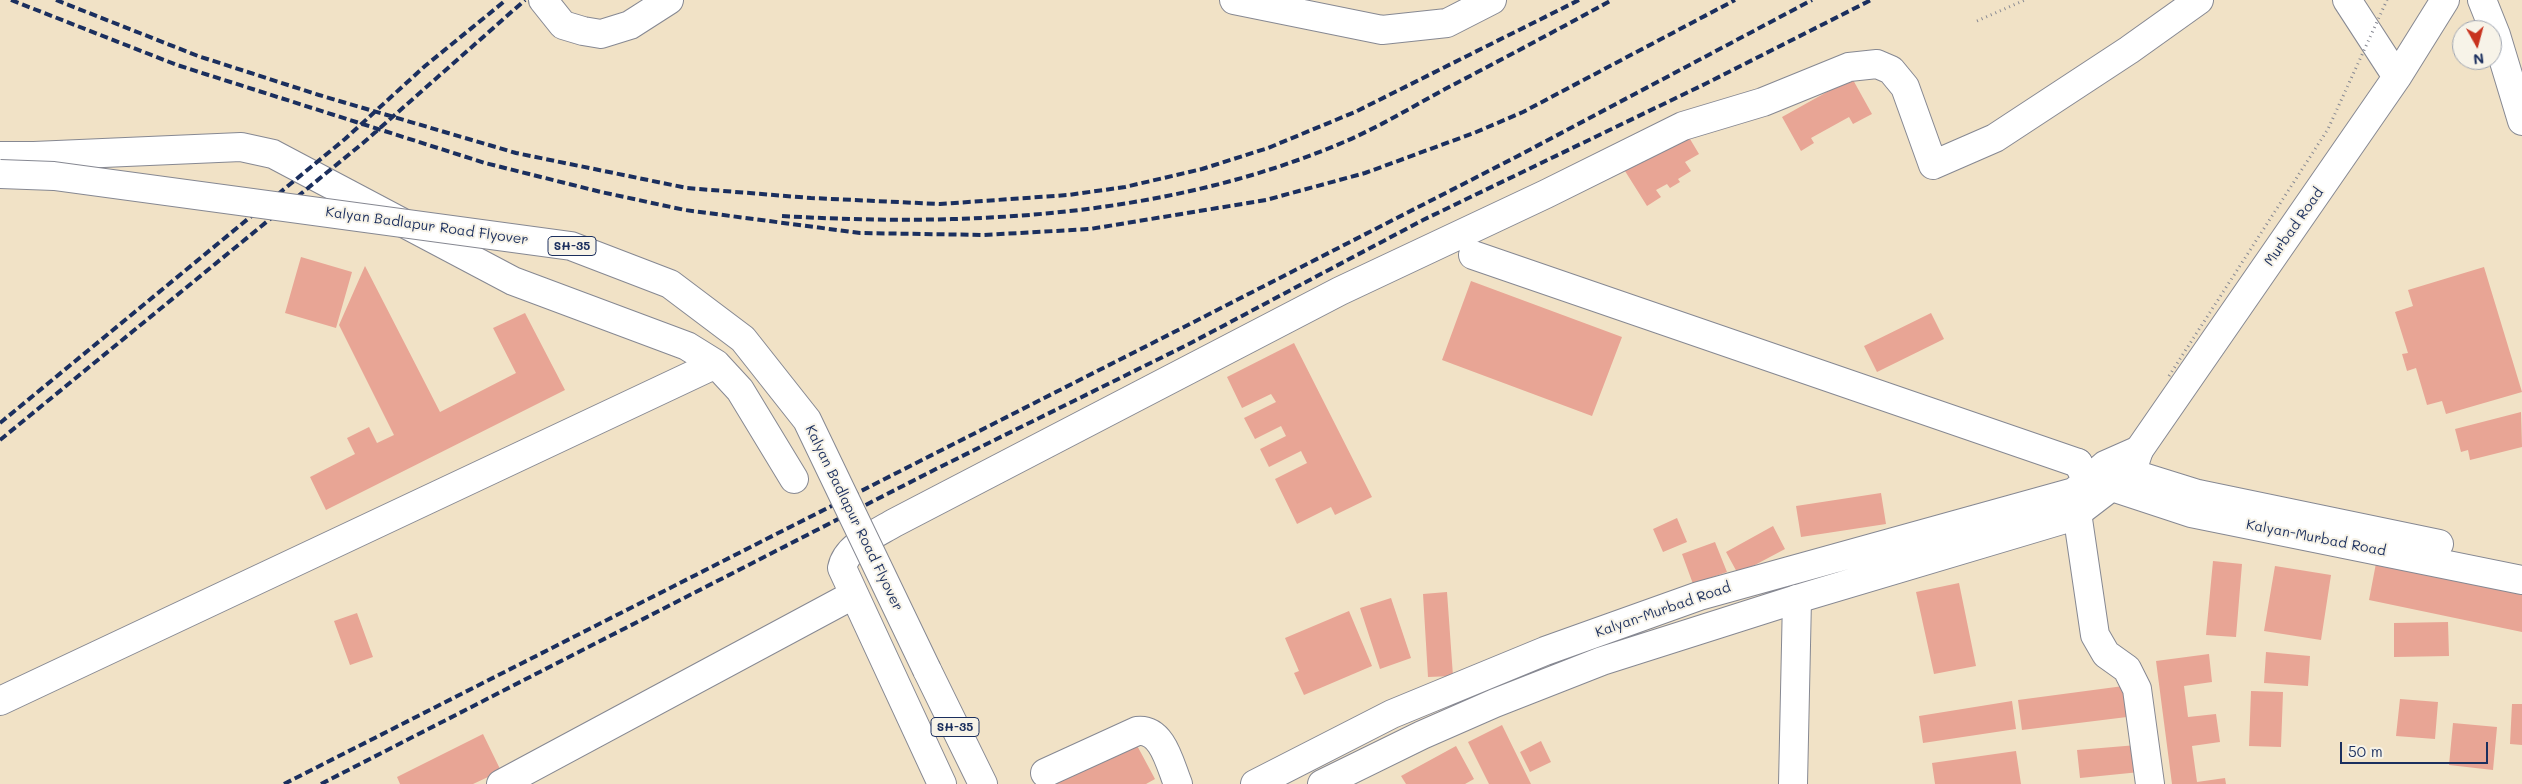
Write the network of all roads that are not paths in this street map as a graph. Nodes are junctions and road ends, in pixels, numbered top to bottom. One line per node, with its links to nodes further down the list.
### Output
1 (543, 0): 9 (main road)
2 (669, 0): 9 (main road)
3 (1234, 0): 4 (main road)
4 (1492, 0)
5 (2199, 0): 22 (main road)
6 (2347, 0): 10 (main road)
7 (2444, 0): 10 (main road, Murbad Road)
8 (2482, 0): 11 (main road)
9 (628, 13)
10 (2397, 77): 17 (main road, Murbad Road)
11 (2518, 92): 12 (main road)
12 (2522, 120)
13 (0, 156): 16 (main road)
14 (0, 174): 28 (main road, Kalyan Badlapur Road Flyover / SH-35, bridge)
15 (1473, 255): 17 (main road)
16 (716, 364): 18 (main road); 24 (main road)
17 (2100, 478): 20 (main road, Kalyan-Murbad Road); 23 (main road, Kalyan-Murbad Road); 30 (main road, Kalyan-Murbad Road); 33 (main road)
18 (794, 479)
19 (2522, 560): 20 (main road, Kalyan-Murbad Road)
20 (2493, 564): 21 (main road, Kalyan-Murbad Road)
21 (2522, 580)
22 (853, 595): 26 (main road); 27 (main road)
23 (1798, 599): 31 (main road, Kalyan-Murbad Road); 32 (main road)
24 (0, 701)
25 (1045, 773): 29 (main road)
26 (501, 784)
27 (942, 784)
28 (982, 784)
29 (1178, 784)
30 (1255, 784)
31 (1322, 784)
32 (1793, 784)
33 (2150, 784)

